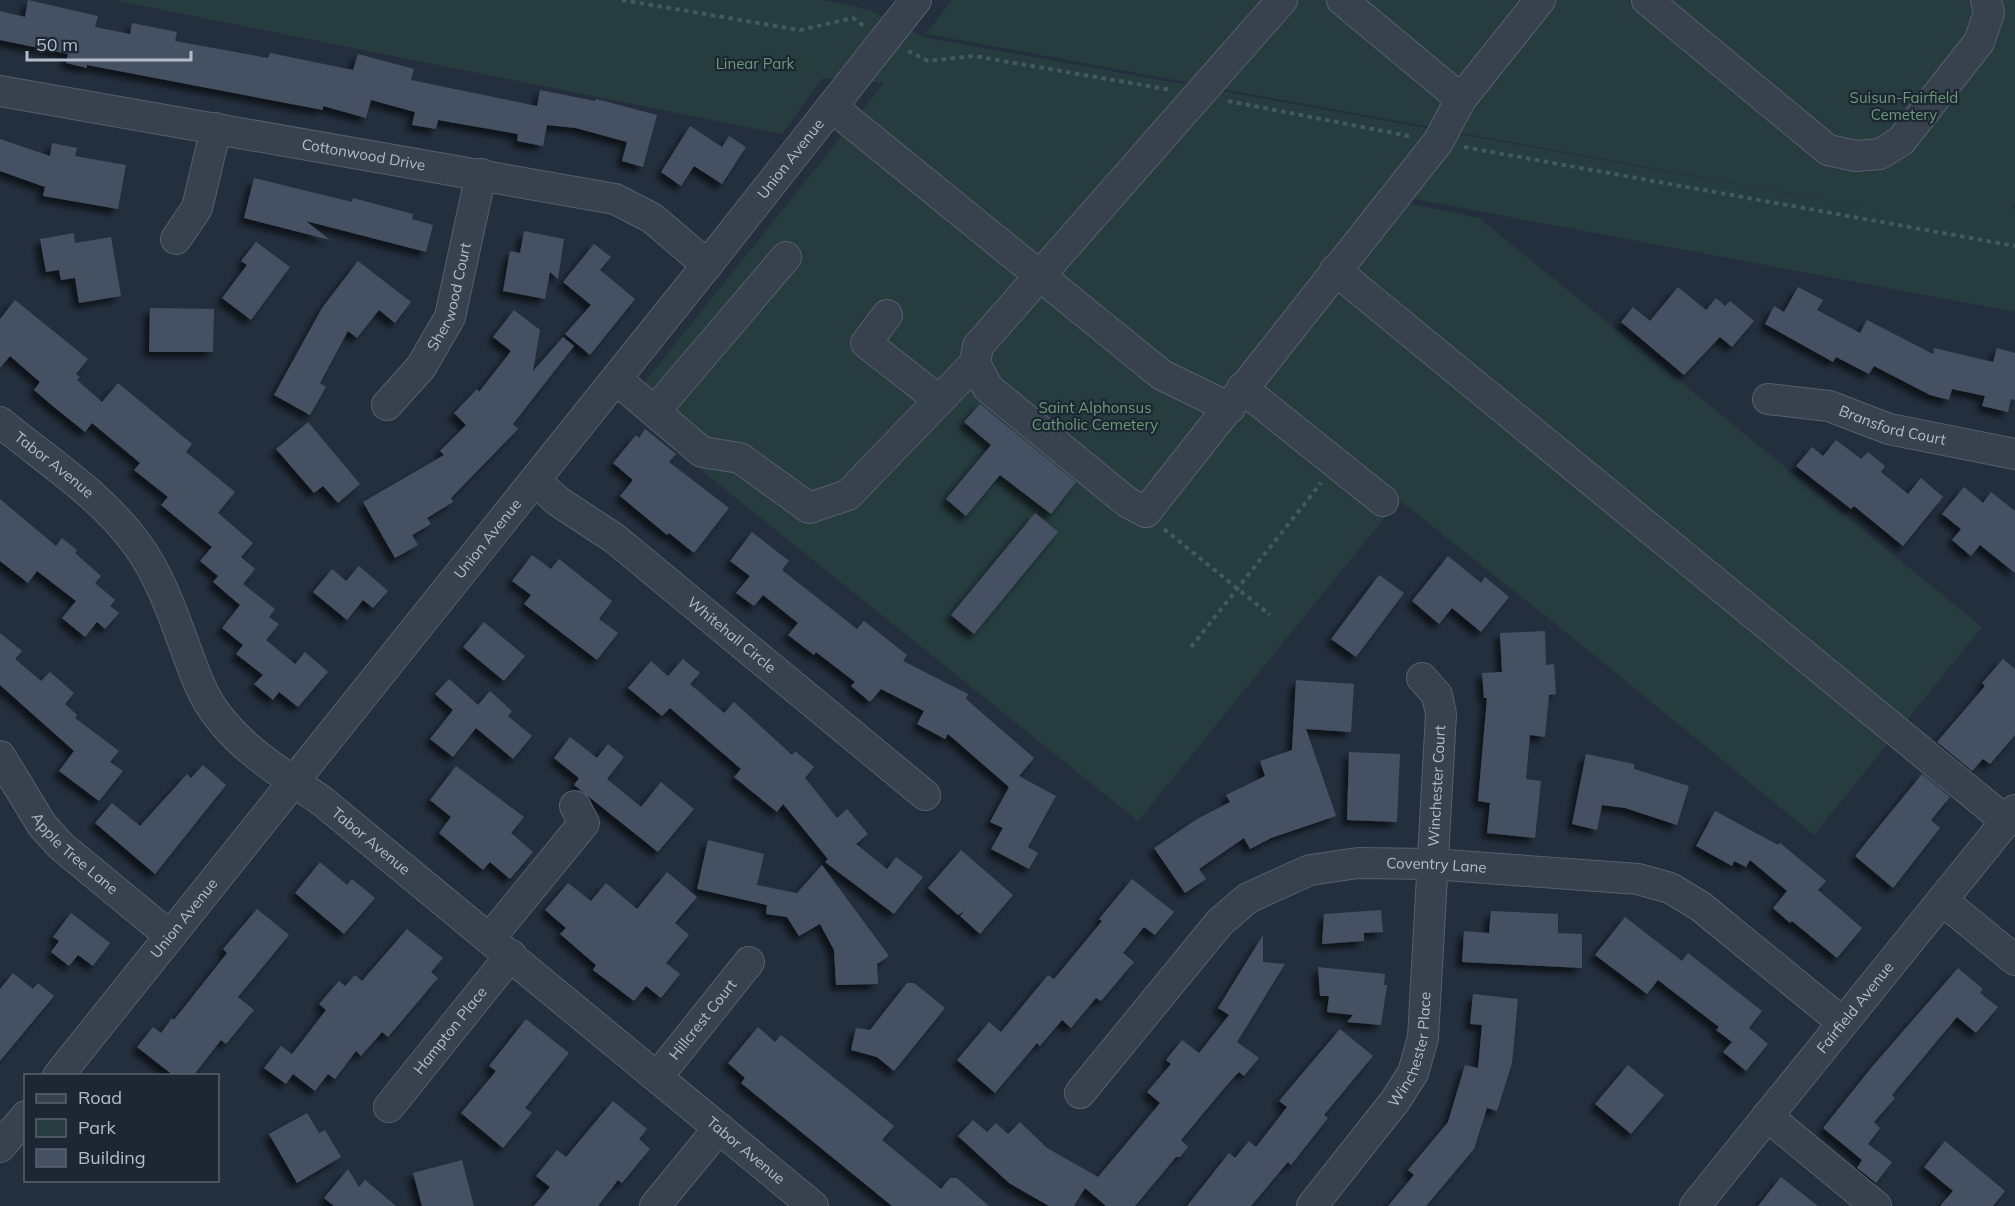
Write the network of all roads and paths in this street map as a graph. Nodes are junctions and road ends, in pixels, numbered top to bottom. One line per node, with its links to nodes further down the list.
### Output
1 (622, 0): 8 (path)
2 (916, 0): 11 (street, Union Avenue)
3 (1282, 0): 18 (street)
4 (1341, 0): 10 (street)
5 (1540, 0): 10 (street)
6 (1647, 0): 7 (street)
7 (1986, 0)
8 (868, 29)
9 (0, 91): 12 (street, Cottonwood Drive)
10 (1461, 99): 17 (street)
11 (832, 107): 16 (street, Union Avenue); 18 (street)
12 (216, 128): 13 (street, Cottonwood Drive); 14 (street)
13 (481, 174): 16 (street, Cottonwood Drive); 25 (street, Sherwood Court)
14 (176, 239)
15 (786, 257): 26 (street)
16 (707, 265): 21 (street, Union Avenue)
17 (1335, 270): 22 (street); 40 (street)
18 (1041, 277): 20 (street); 22 (street)
19 (887, 315): 24 (street)
20 (975, 363): 24 (street); 32 (street)
21 (616, 379): 26 (street); 30 (street, Union Avenue)
22 (1236, 398): 29 (street); 32 (street)
23 (1768, 399): 28 (street, Bransford Court)
24 (939, 400): 26 (street)
25 (387, 405)
26 (656, 411)
27 (0, 422): 38 (street, Tabor Avenue)
28 (2015, 454)
29 (1337, 463): 31 (street); 33 (path)
30 (535, 481): 38 (street, Union Avenue); 39 (street, Whitehall Circle)
31 (1383, 501)
32 (1146, 512): 33 (path)
33 (1237, 589): 34 (path); 35 (path)
34 (1270, 615)
35 (1191, 647)
36 (1422, 678): 42 (street, Winchester Court)
37 (0, 756): 44 (street, Apple Tree Lane)
38 (294, 781): 44 (street, Union Avenue); 45 (street, Tabor Avenue)
39 (925, 795)
40 (2010, 815): 43 (street, Fairfield Avenue)
41 (587, 820): 45 (street, Hampton Place)
42 (1432, 864): 48 (street, Coventry Lane); 51 (street, Coventry Lane); 59 (street, Winchester Place)
43 (1942, 900): 46 (street); 48 (street, Fairfield Avenue)
44 (170, 936): 49 (street, Union Avenue)
45 (501, 947): 50 (street, Tabor Avenue); 52 (street, Hampton Place)
46 (2015, 960)
47 (749, 962): 50 (street, Hillcrest Court)
48 (1842, 1022): 53 (street, Fairfield Avenue)
49 (60, 1074)
50 (658, 1076): 55 (street, Tabor Avenue)
51 (1080, 1093)
52 (389, 1107)
53 (1767, 1116): 60 (street, Fairfield Avenue); 61 (street)
54 (24, 1118): 56 (street)
55 (719, 1128): 57 (street); 58 (street, Tabor Avenue)
56 (0, 1147)
57 (655, 1206)
58 (813, 1206)
59 (1312, 1206)
60 (1695, 1206)
61 (1876, 1206)

